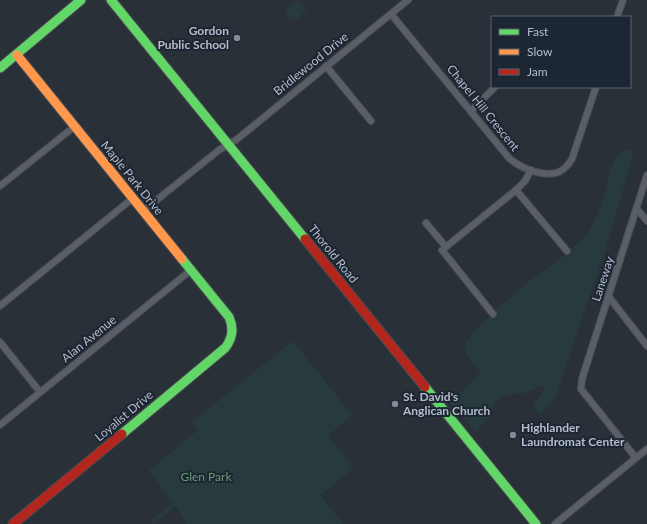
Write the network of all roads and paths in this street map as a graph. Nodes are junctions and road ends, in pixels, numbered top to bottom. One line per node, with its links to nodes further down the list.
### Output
1 (81, 0): 7 (street)
2 (111, 0): 15 (street, Thorold Road)
3 (408, 0): 5 (street, Bridlewood Drive)
4 (623, 0): 6 (street)
5 (391, 14): 8 (street, Bridlewood Drive); 12 (street, Chapel Hill Crescent)
6 (617, 16)
7 (17, 55): 9 (street); 14 (street, Maple Park Drive)
8 (326, 66): 13 (street); 15 (street, Bridlewood Drive)
9 (0, 68)
10 (494, 88): 12 (street)
11 (596, 88): 16 (street, Chapel Hill Crescent)
12 (471, 111): 16 (street, Chapel Hill Crescent)
13 (371, 121)
14 (75, 126): 18 (street); 20 (street, Maple Park Drive)
15 (228, 144): 22 (street, Bridlewood Drive); 39 (street, Thorold Road)
16 (531, 170): 19 (street)
17 (647, 175): 21 (street, Laneway)
18 (0, 186)
19 (516, 190): 25 (street); 26 (street)
20 (133, 198): 22 (street, Maple Park Drive); 29 (street)
21 (637, 209): 23 (street); 28 (street, Laneway)
22 (144, 211): 27 (street, Maple Park Drive)
23 (647, 221)
24 (426, 223): 25 (street)
25 (446, 247): 30 (street)
26 (566, 251)
27 (191, 270): 31 (street, Maple Park Drive); 34 (street, Alan Avenue)
28 (609, 298): 33 (street); 37 (street, Laneway)
29 (0, 306)
30 (493, 314)
31 (229, 317): 38 (street, Loyalist Drive)
32 (0, 342): 34 (street)
33 (647, 346)
34 (40, 392): 35 (street, Alan Avenue)
35 (0, 425)
36 (647, 450): 37 (street)
37 (636, 458): 40 (street)
38 (13, 524)
39 (536, 524)
40 (555, 524)

